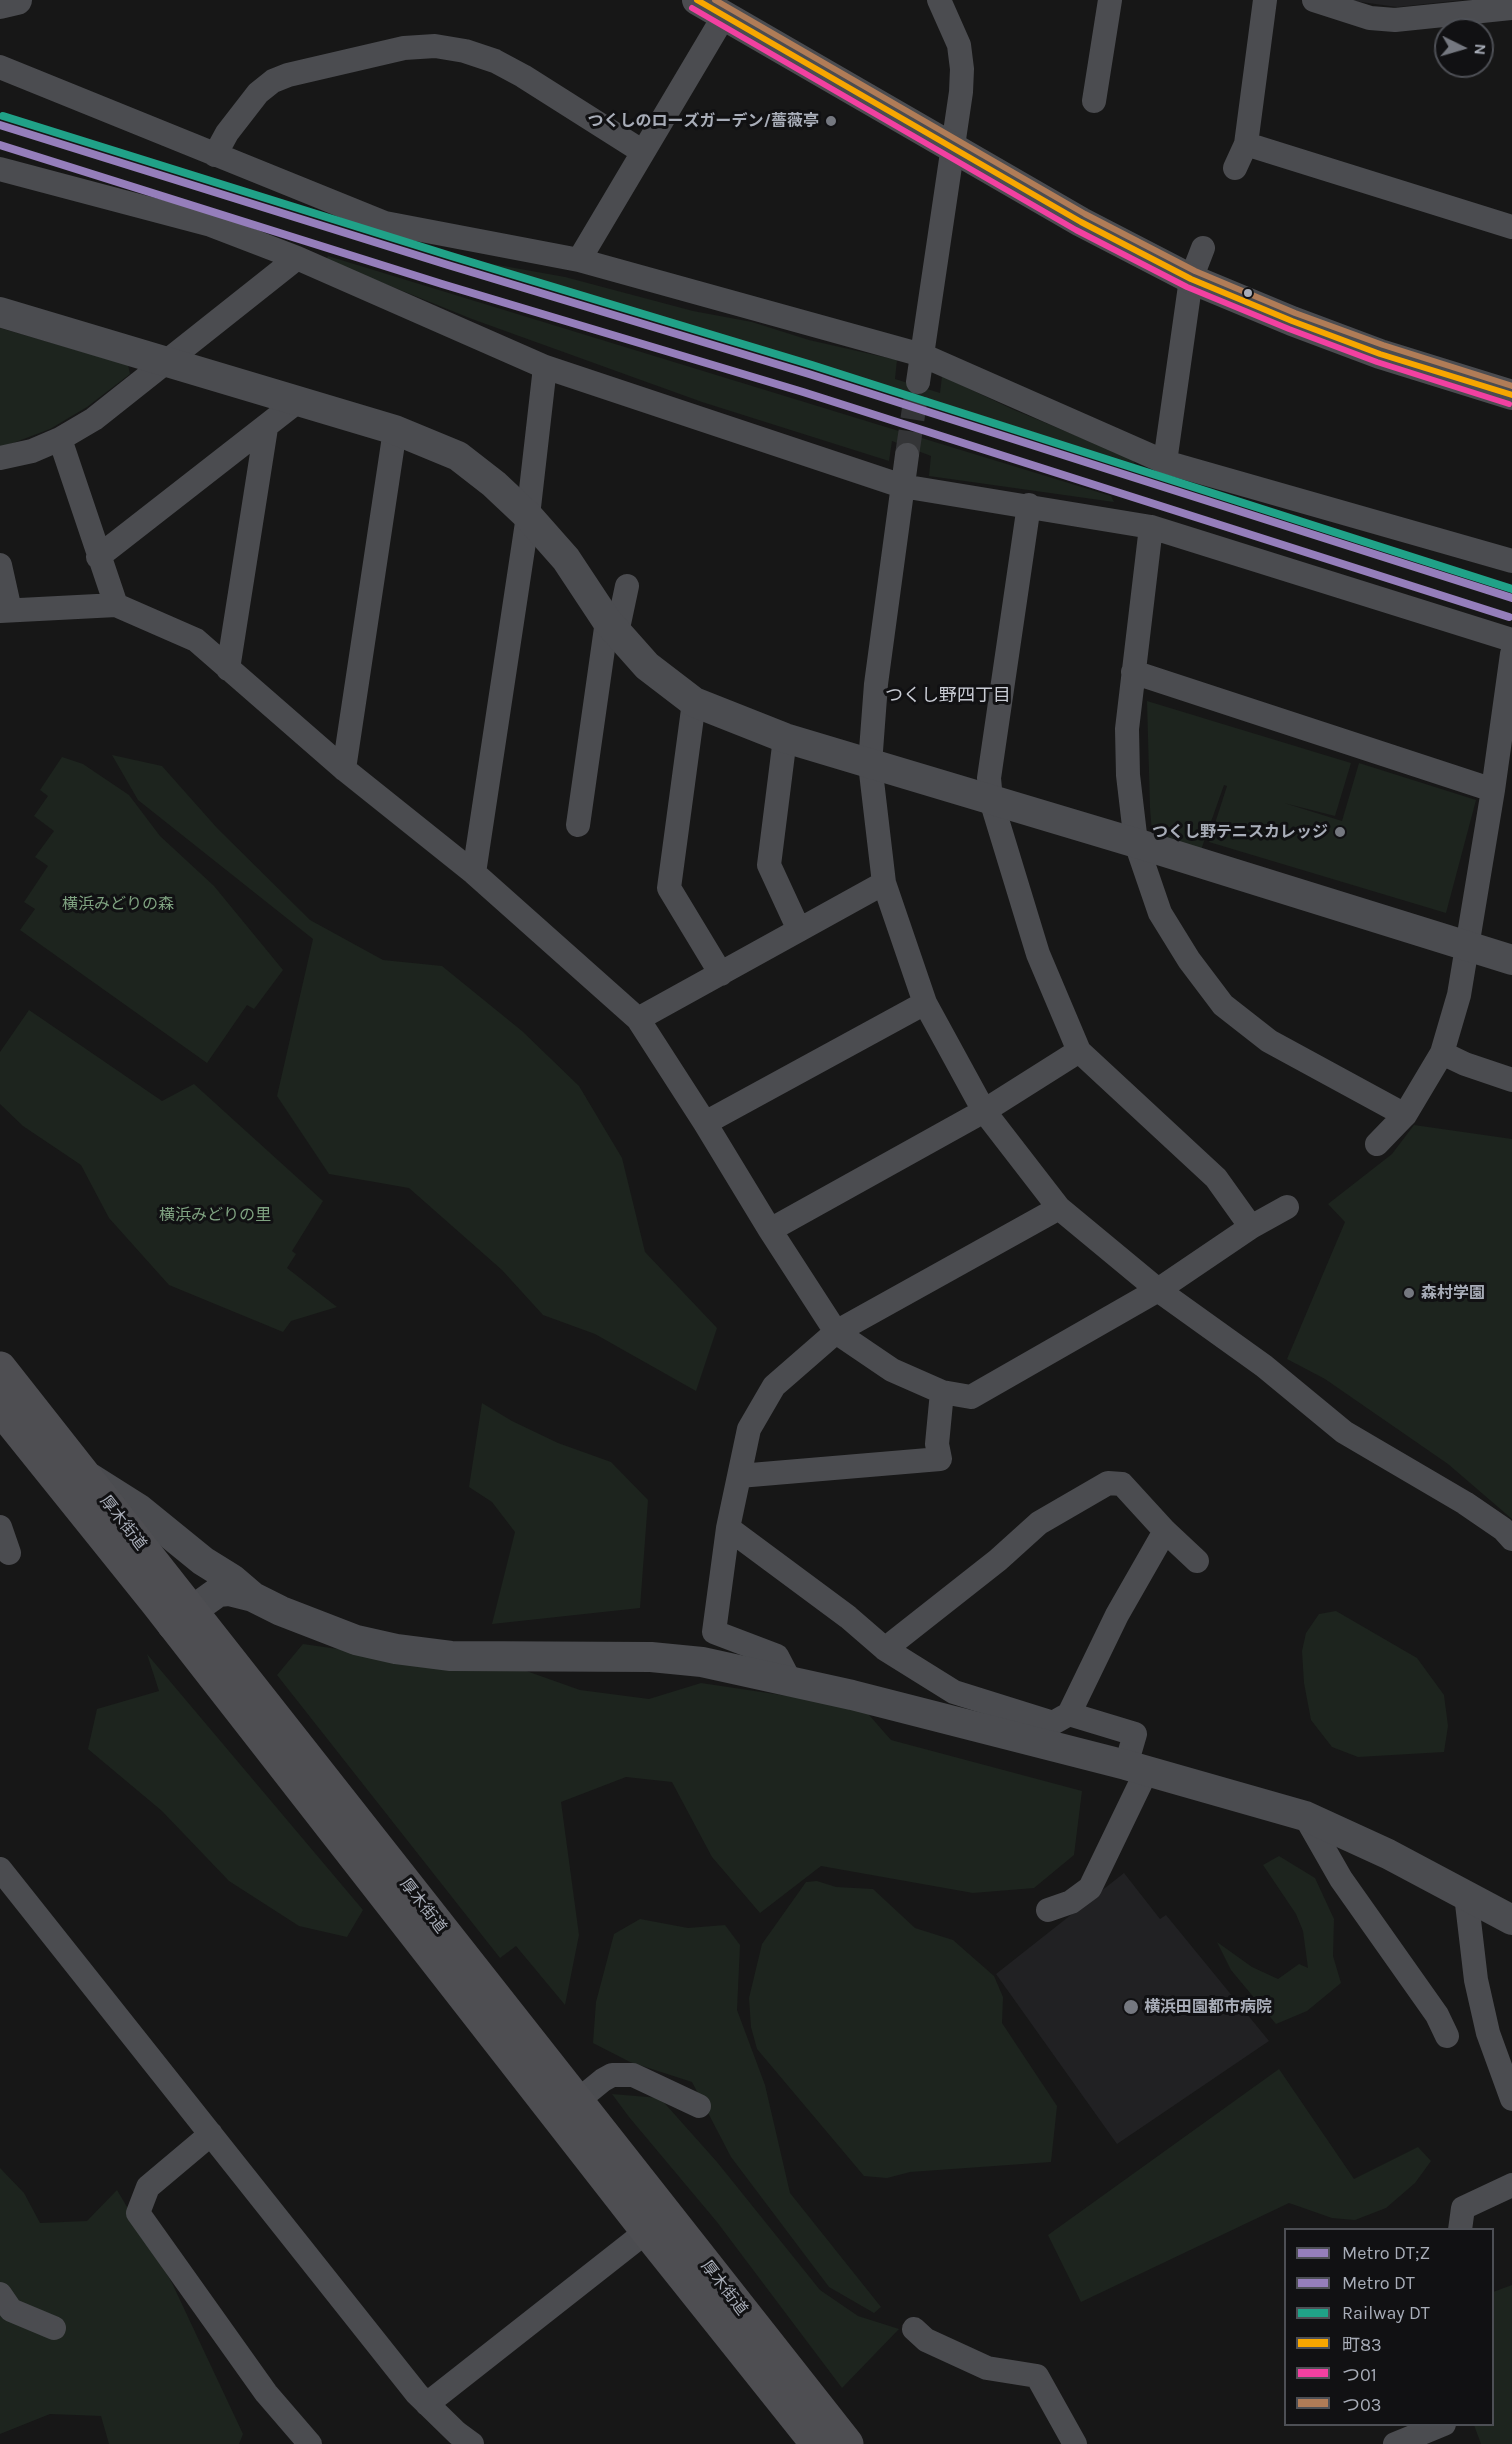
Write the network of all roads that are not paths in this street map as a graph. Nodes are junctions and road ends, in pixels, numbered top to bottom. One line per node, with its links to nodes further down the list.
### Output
1 (16, 0): 7 (street)
2 (697, 0): 9 (street)
3 (939, 0): 13 (street)
4 (1110, 0): 11 (street)
5 (1265, 0): 12 (street)
6 (1314, 0): 8 (street)
7 (0, 4)
8 (1512, 8)
9 (724, 16): 13 (street); 14 (street)
10 (0, 67): 15 (street)
11 (1094, 101)
12 (1246, 144): 16 (street); 18 (street)
13 (953, 148): 22 (street); 24 (street)
14 (643, 152): 15 (street); 21 (street)
15 (215, 154): 21 (street)
16 (1235, 168)
17 (0, 169): 20 (street)
18 (1512, 227)
19 (1203, 248): 22 (street)
20 (297, 258): 25 (street); 26 (street)
21 (579, 260): 24 (street)
22 (1191, 279): 28 (street); 35 (street)
23 (0, 312): 25 (street)
24 (922, 355): 27 (street); 35 (street)
25 (168, 360): 29 (street); 32 (street)
26 (545, 367): 36 (street); 38 (street)
27 (918, 382)
28 (1512, 395)
29 (298, 401): 30 (street); 31 (street)
30 (266, 428): 40 (street); 49 (street)
31 (395, 430): 38 (street); 54 (street)
32 (60, 439): 34 (street); 40 (street)
33 (907, 454): 36 (street)
34 (0, 458)
35 (1165, 462): 41 (street)
36 (902, 486): 37 (street); 53 (street)
37 (1029, 505): 39 (street); 56 (street)
38 (528, 516): 46 (street); 59 (street)
39 (1151, 527): 47 (street); 50 (street)
40 (98, 557): 44 (street)
41 (1512, 561)
42 (0, 565): 45 (street)
43 (627, 586): 46 (street)
44 (116, 605): 45 (street); 49 (street)
45 (5, 611)
46 (612, 627): 51 (street); 57 (street)
47 (1512, 640)
48 (1512, 654): 55 (street)
49 (228, 669): 54 (street)
50 (1133, 672): 55 (street); 58 (street)
51 (694, 702): 52 (street); 64 (street)
52 (785, 738): 53 (street); 61 (street)
53 (870, 764): 56 (street); 60 (street)
54 (345, 769): 59 (street)
55 (1493, 790): 62 (street)
56 (991, 800): 58 (street); 67 (street)
57 (578, 825)
58 (1136, 843): 62 (street); 71 (street)
59 (474, 873): 66 (street)
60 (884, 883): 61 (street); 65 (street)
61 (799, 930): 64 (street)
62 (1468, 947): 63 (street); 68 (street)
63 (1512, 960)
64 (721, 974): 66 (street)
65 (925, 1003): 70 (street); 72 (street)
66 (638, 1019): 72 (street)
67 (1079, 1050): 70 (street); 76 (street)
68 (1442, 1053): 69 (street); 71 (street)
69 (1512, 1080)
70 (984, 1111): 75 (street); 77 (street)
71 (1405, 1115): 73 (street)
72 (705, 1122): 77 (street)
73 (1377, 1144)
74 (1287, 1207): 76 (street)
75 (1059, 1208): 78 (street); 79 (street)
76 (1251, 1227): 78 (street)
77 (770, 1230): 79 (street)
78 (1158, 1290): 81 (street); 88 (street)
79 (836, 1332): 81 (street); 84 (street)
80 (0, 1368): 83 (highway, 厚木街道)
81 (942, 1392): 84 (street)
82 (0, 1408): 92 (highway, 厚木街道)
83 (85, 1475): 91 (street); 92 (highway, 厚木街道)
84 (739, 1476): 86 (street)
85 (0, 1527): 89 (street)
86 (728, 1528): 93 (street); 94 (street)
87 (1165, 1531): 90 (street); 93 (street); 95 (street)
88 (1512, 1539)
89 (9, 1553)
90 (1197, 1561)
91 (253, 1597): 92 (street); 94 (street)
92 (182, 1618): 104 (highway, 厚木街道); 109 (highway, 厚木街道)
93 (885, 1649): 95 (street)
94 (790, 1681): 96 (street)
95 (1069, 1714): 96 (street)
96 (1136, 1769): 97 (street); 100 (street)
97 (1305, 1816): 99 (street); 102 (street)
98 (0, 1869): 106 (street)
99 (1466, 1895): 101 (street); 103 (street)
100 (1048, 1910)
101 (1512, 1920)
102 (1447, 2036)
103 (1512, 2099)
104 (576, 2102): 105 (street); 119 (highway, 厚木街道)
105 (699, 2106)
106 (211, 2134): 113 (street); 116 (street)
107 (1512, 2185): 108 (street)
108 (1460, 2228)
109 (647, 2231): 113 (street); 118 (highway, 厚木街道)
110 (0, 2294): 111 (street)
111 (54, 2328)
112 (914, 2328): 120 (street)
113 (427, 2404): 117 (street)
114 (1441, 2426): 121 (street)
115 (1447, 2426): 122 (street)
116 (310, 2444)
117 (472, 2444)
118 (817, 2444)
119 (847, 2444)
120 (1075, 2444)
121 (1395, 2444)
122 (1456, 2444)

